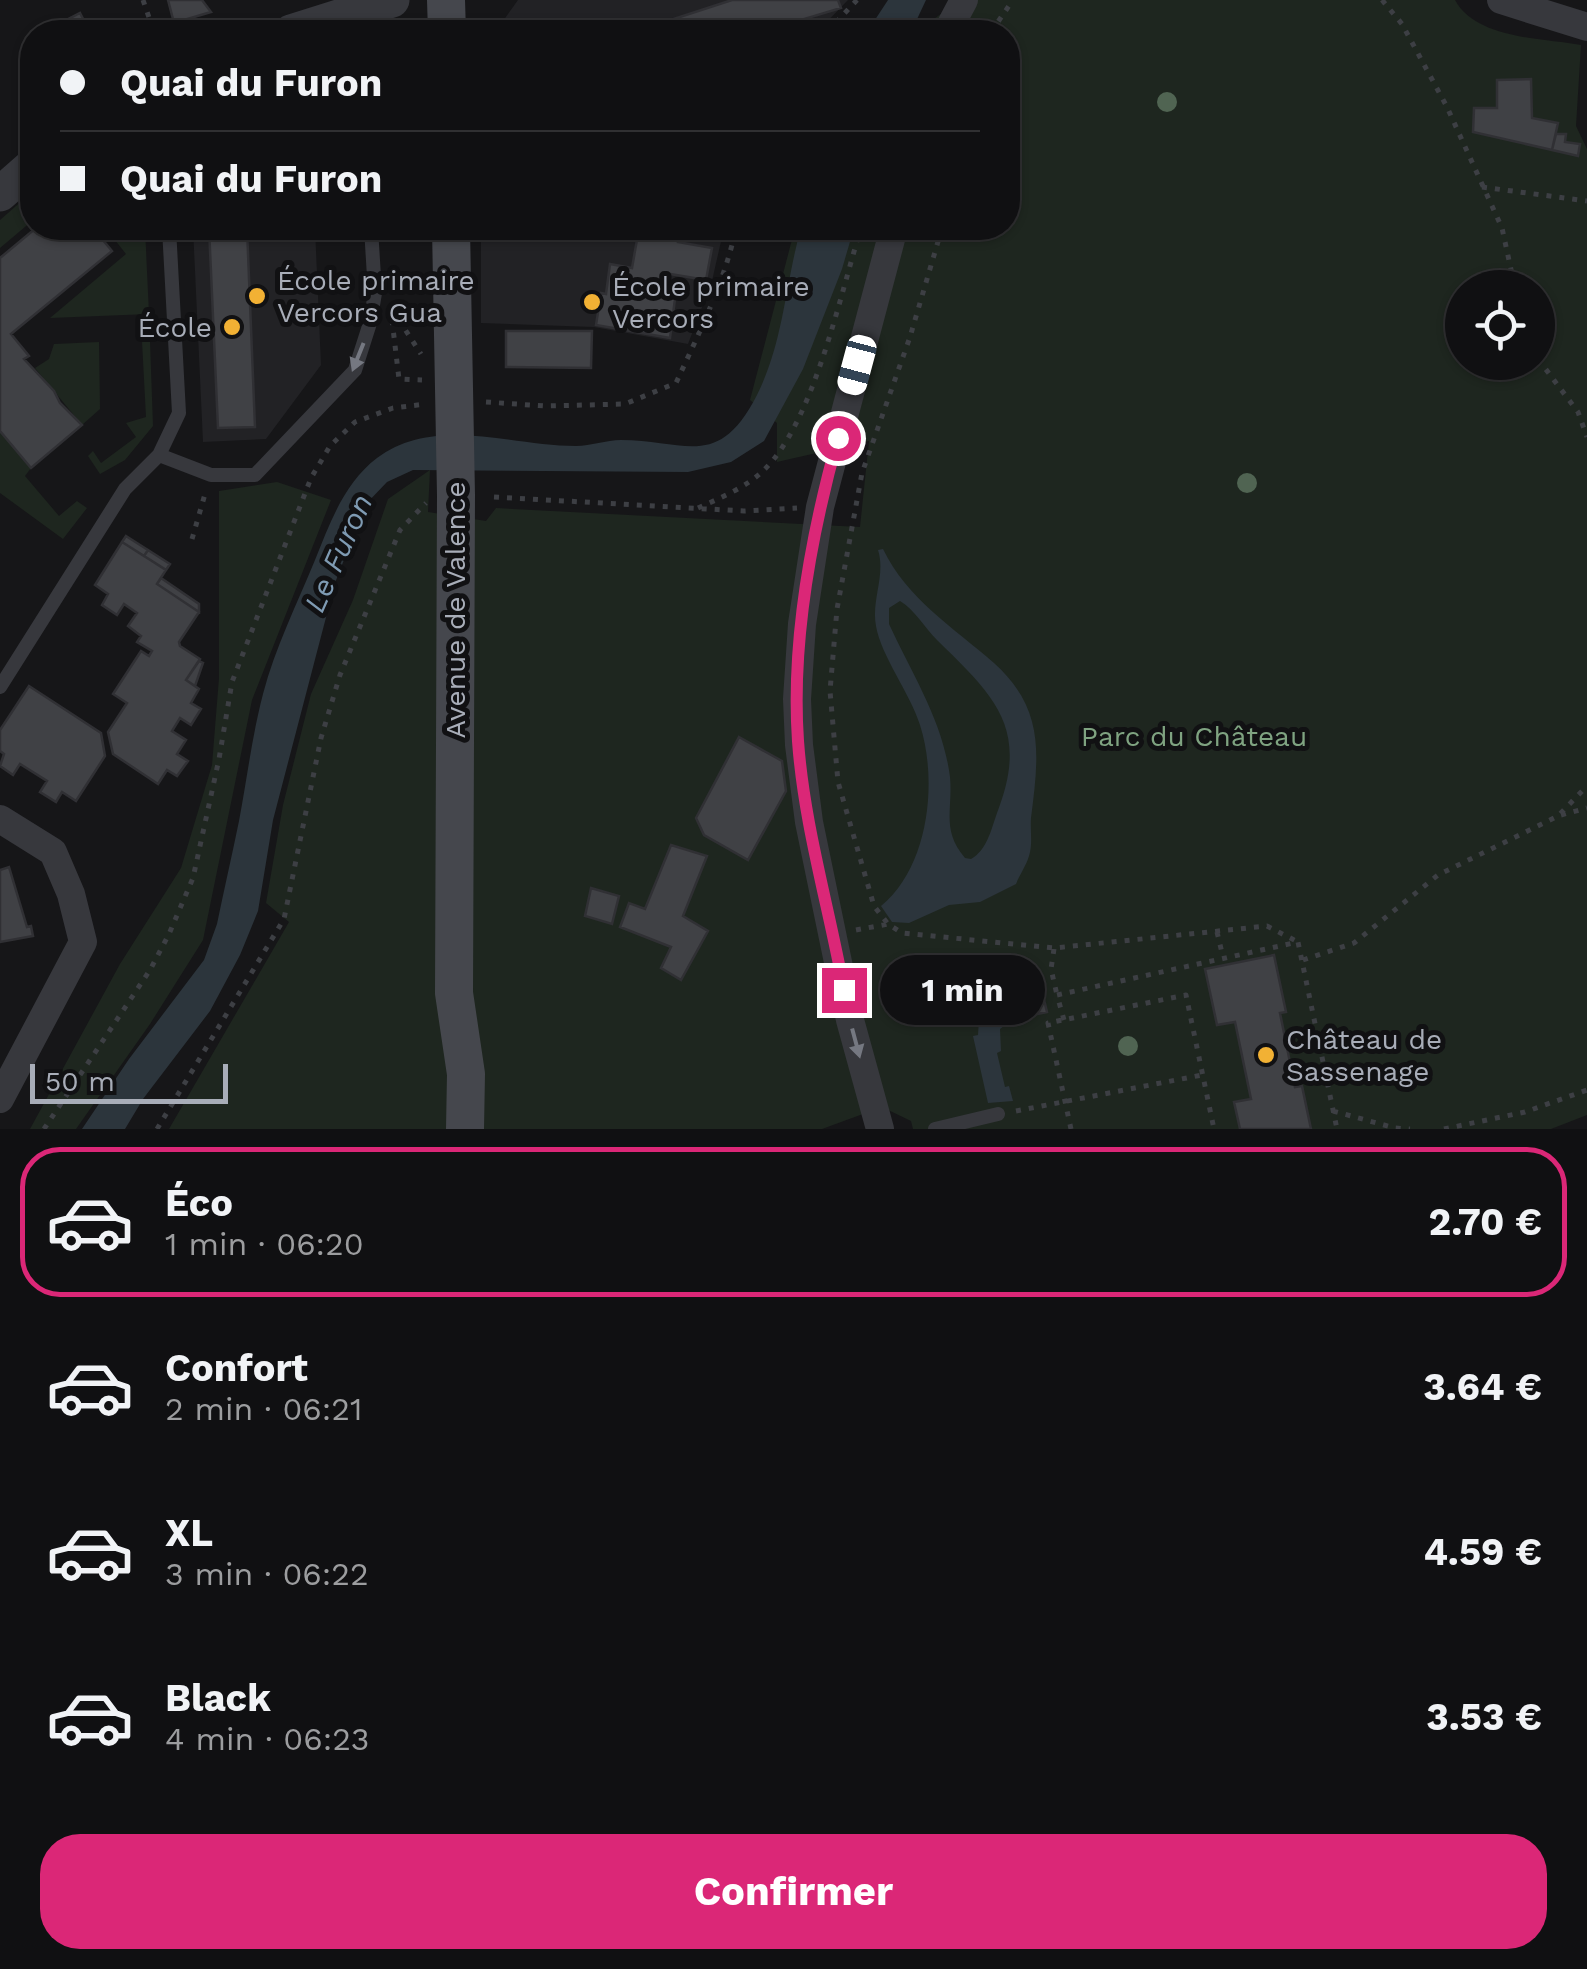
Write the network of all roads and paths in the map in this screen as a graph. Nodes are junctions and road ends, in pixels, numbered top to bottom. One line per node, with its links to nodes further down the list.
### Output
1 (392, 0): 5 (street)
2 (856, 0): 6 (path)
3 (1382, 0): 9 (path)
4 (1501, 0): 7 (street)
5 (359, 20)
6 (838, 20)
7 (1587, 27)
8 (20, 176): 10 (street)
9 (1482, 187): 11 (path); 19 (path)
10 (0, 194)
11 (1587, 200)
12 (170, 240): 27 (lane)
13 (372, 240): 21 (lane)
14 (451, 240): 25 (main road, Avenue de Valence)
15 (733, 240): 25 (path)
16 (857, 240): 32 (path)
17 (891, 240): 31 (street)
18 (938, 240): 39 (path)
19 (1512, 270)
20 (391, 312): 21 (path); 22 (path); 23 (path)
21 (370, 323): 28 (lane, one-way to 28)
22 (423, 358)
23 (422, 380)
24 (1554, 380): 26 (path)
25 (454, 406): 29 (main road, Avenue de Valence); 55 (path)
26 (1587, 438)
27 (159, 456): 28 (lane); 34 (lane)
28 (211, 475): 33 (path)
29 (447, 497): 46 (main road, Avenue de Valence); 56 (path)
30 (494, 497): 32 (path)
31 (820, 507): 32 (path); 59 (street, one-way to 59)
32 (698, 508)
33 (192, 539)
34 (0, 687)
35 (1587, 786): 37 (path)
36 (1587, 808): 37 (path)
37 (1558, 816): 45 (path)
38 (0, 819): 51 (street)
39 (888, 924): 40 (path); 43 (path)
40 (846, 932)
41 (1217, 932): 42 (path); 43 (path); 44 (path)
42 (1298, 942): 44 (path); 45 (path)
43 (1054, 948): 47 (path)
44 (1223, 957): 47 (path)
45 (1302, 960): 53 (path)
46 (454, 993): 57 (main road, Avenue de Valence); 58 (main road, Avenue de Valence)
47 (1057, 995): 48 (path)
48 (1064, 1020): 49 (path); 52 (path)
49 (1203, 1075): 52 (path); 62 (path)
50 (1587, 1090): 65 (path)
51 (0, 1099)
52 (1064, 1102): 54 (path); 61 (path)
53 (1333, 1111): 63 (path); 64 (path)
54 (998, 1114): 60 (lane)
55 (44, 1129)
56 (157, 1129)
57 (442, 1129)
58 (465, 1129)
59 (880, 1129)
60 (935, 1129)
61 (1072, 1129)
62 (1214, 1129)
63 (1337, 1129)
64 (1410, 1129)
65 (1444, 1129)

